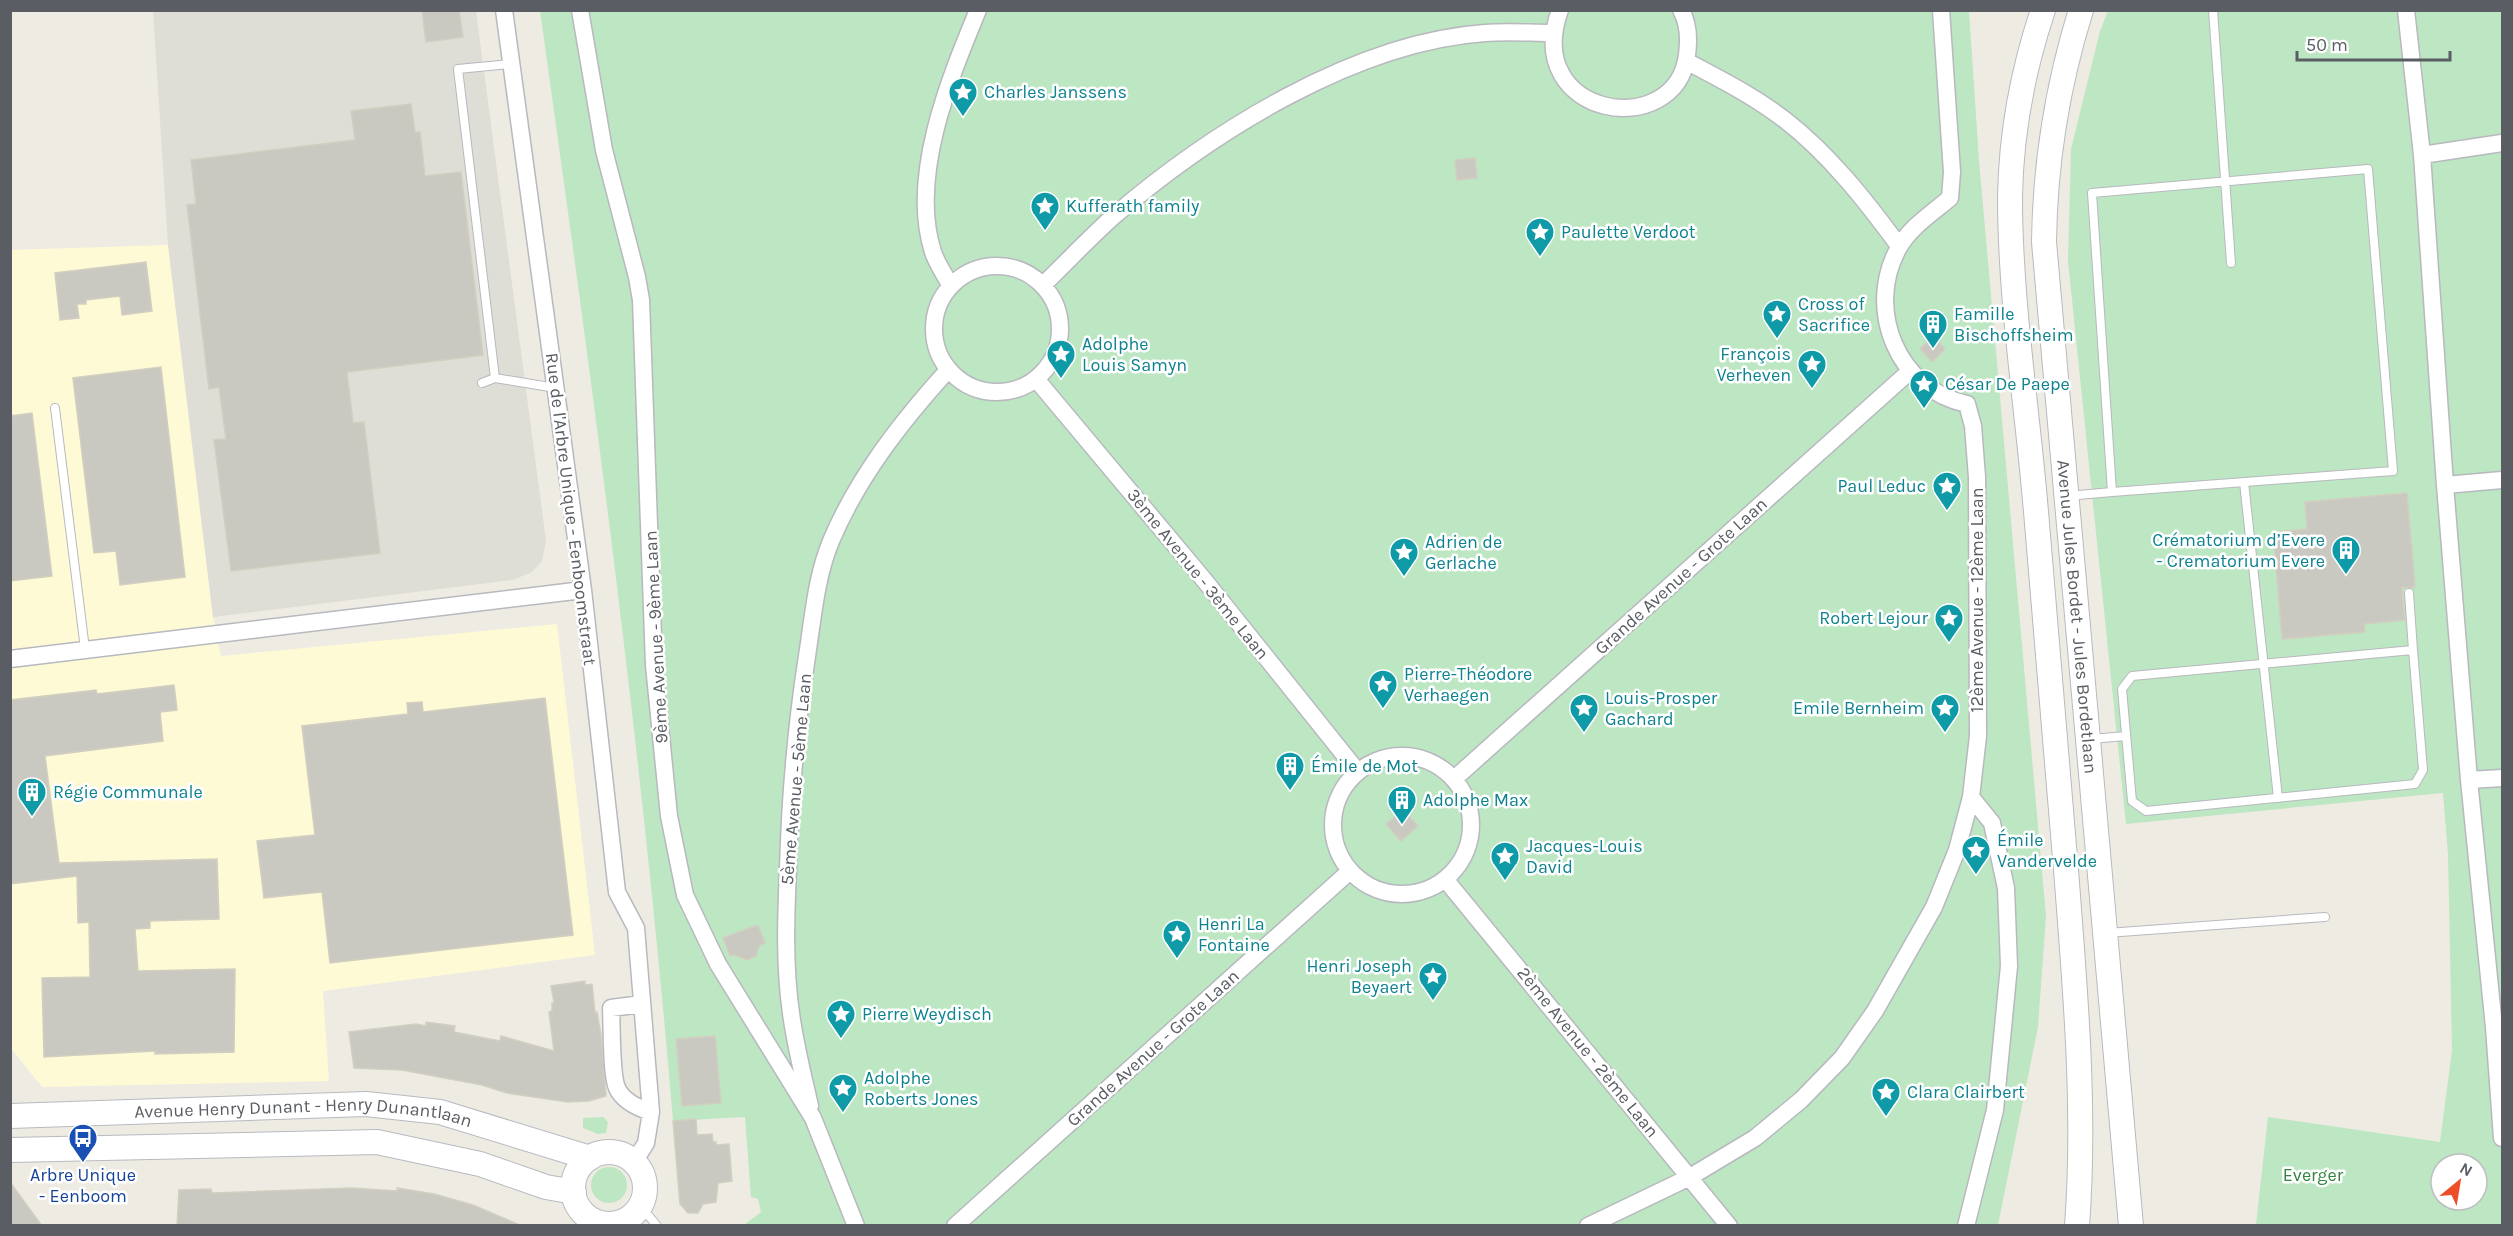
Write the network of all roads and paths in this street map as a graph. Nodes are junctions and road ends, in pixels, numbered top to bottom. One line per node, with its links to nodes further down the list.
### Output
1 (504, 10): 13 (street, Rue de l'Arbre Unique - Eenboomstraat)
2 (580, 10): 55 (street, 9ème Avenue - 9ème Laan)
3 (978, 10): 19 (street)
4 (1560, 10): 11 (street)
5 (1681, 10): 12 (street)
6 (1941, 10): 17 (street)
7 (2043, 10): 69 (main road, Avenue Jules Bordet - Jules Bordetlaan)
8 (2081, 10): 32 (main road, Avenue Jules Bordet - Jules Bordetlaan)
9 (2213, 10): 16 (lane)
10 (2406, 10): 15 (street)
11 (1553, 33): 12 (street); 20 (street)
12 (1686, 61): 17 (street)
13 (511, 64): 23 (lane); 26 (street, Rue de l'Arbre Unique - Eenboomstraat)
14 (2502, 143): 15 (street)
15 (2422, 155): 30 (street)
16 (2225, 182): 18 (lane); 29 (lane); 31 (lane)
17 (1899, 246): 22 (street)
18 (2231, 263)
19 (950, 285): 20 (street); 21 (street)
20 (1043, 285): 24 (street)
21 (948, 370): 24 (street); 55 (street, 5ème Avenue - 5ème Laan)
22 (1909, 372): 43 (street, Grande Avenue - Grote Laan); 45 (street, 12ème Avenue - 12ème Laan)
23 (495, 378): 25 (lane); 26 (lane)
24 (1036, 379): 41 (street, 3ème Avenue - 3ème Laan)
25 (482, 383)
26 (556, 388): 33 (street, Rue de l'Arbre Unique - Eenboomstraat)
27 (55, 408): 35 (lane)
28 (2502, 480): 30 (street)
29 (2244, 482): 31 (lane); 38 (lane)
30 (2445, 485): 44 (street)
31 (2112, 492): 32 (lane)
32 (2065, 496): 40 (main road, Avenue Jules Bordet - Jules Bordetlaan)
33 (583, 590): 35 (street); 51 (street, Rue de l'Arbre Unique - Eenboomstraat)
34 (2409, 593): 36 (lane)
35 (85, 649): 37 (street)
36 (2413, 650): 38 (lane); 46 (lane)
37 (10, 659)
38 (2265, 665): 39 (lane); 46 (lane)
39 (2126, 736): 40 (lane); 46 (lane)
40 (2088, 739): 50 (main road, Avenue Jules Bordet - Jules Bordetlaan)
41 (1358, 772): 43 (street); 47 (street)
42 (2502, 777): 44 (street)
43 (1454, 779): 48 (street)
44 (2469, 780): 52 (street)
45 (1971, 797): 60 (street, 12ème Avenue - 12ème Laan); 68 (street)
46 (2278, 798)
47 (1350, 872): 48 (street); 65 (street, Grande Avenue - Grote Laan)
48 (1445, 879): 60 (street, 2ème Avenue - 2ème Laan)
49 (2325, 917): 50 (lane)
50 (2103, 933): 70 (main road, Avenue Jules Bordet - Jules Bordetlaan)
51 (642, 1004): 53 (street, Rue de l'Arbre Unique - Eenboomstraat); 53 (street)
52 (2498, 1027): 56 (street)
53 (651, 1112): 59 (street, Rue de l'Arbre Unique - Eenboomstraat)
54 (10, 1116): 58 (main road, Avenue Henry Dunant - Henry Dunantlaan)
55 (813, 1118): 64 (street, 9ème Avenue - 9ème Laan)
56 (2502, 1138)
57 (10, 1150): 61 (main road, Avenue Henry Dunant - Henry Dunantlaan)
58 (590, 1158): 59 (main road, Avenue Henry Dunant - Henry Dunantlaan); 61 (main road)
59 (634, 1162): 62 (main road)
60 (1690, 1177): 66 (street, 12ème Avenue - 12ème Laan); 67 (street, 2ème Avenue - 2ème Laan)
61 (574, 1192): 62 (main road)
62 (628, 1219): 63 (lane)
63 (657, 1226)
64 (856, 1226)
65 (956, 1226)
66 (1588, 1226)
67 (1729, 1226)
68 (1965, 1226)
69 (2077, 1226)
70 (2131, 1226)

